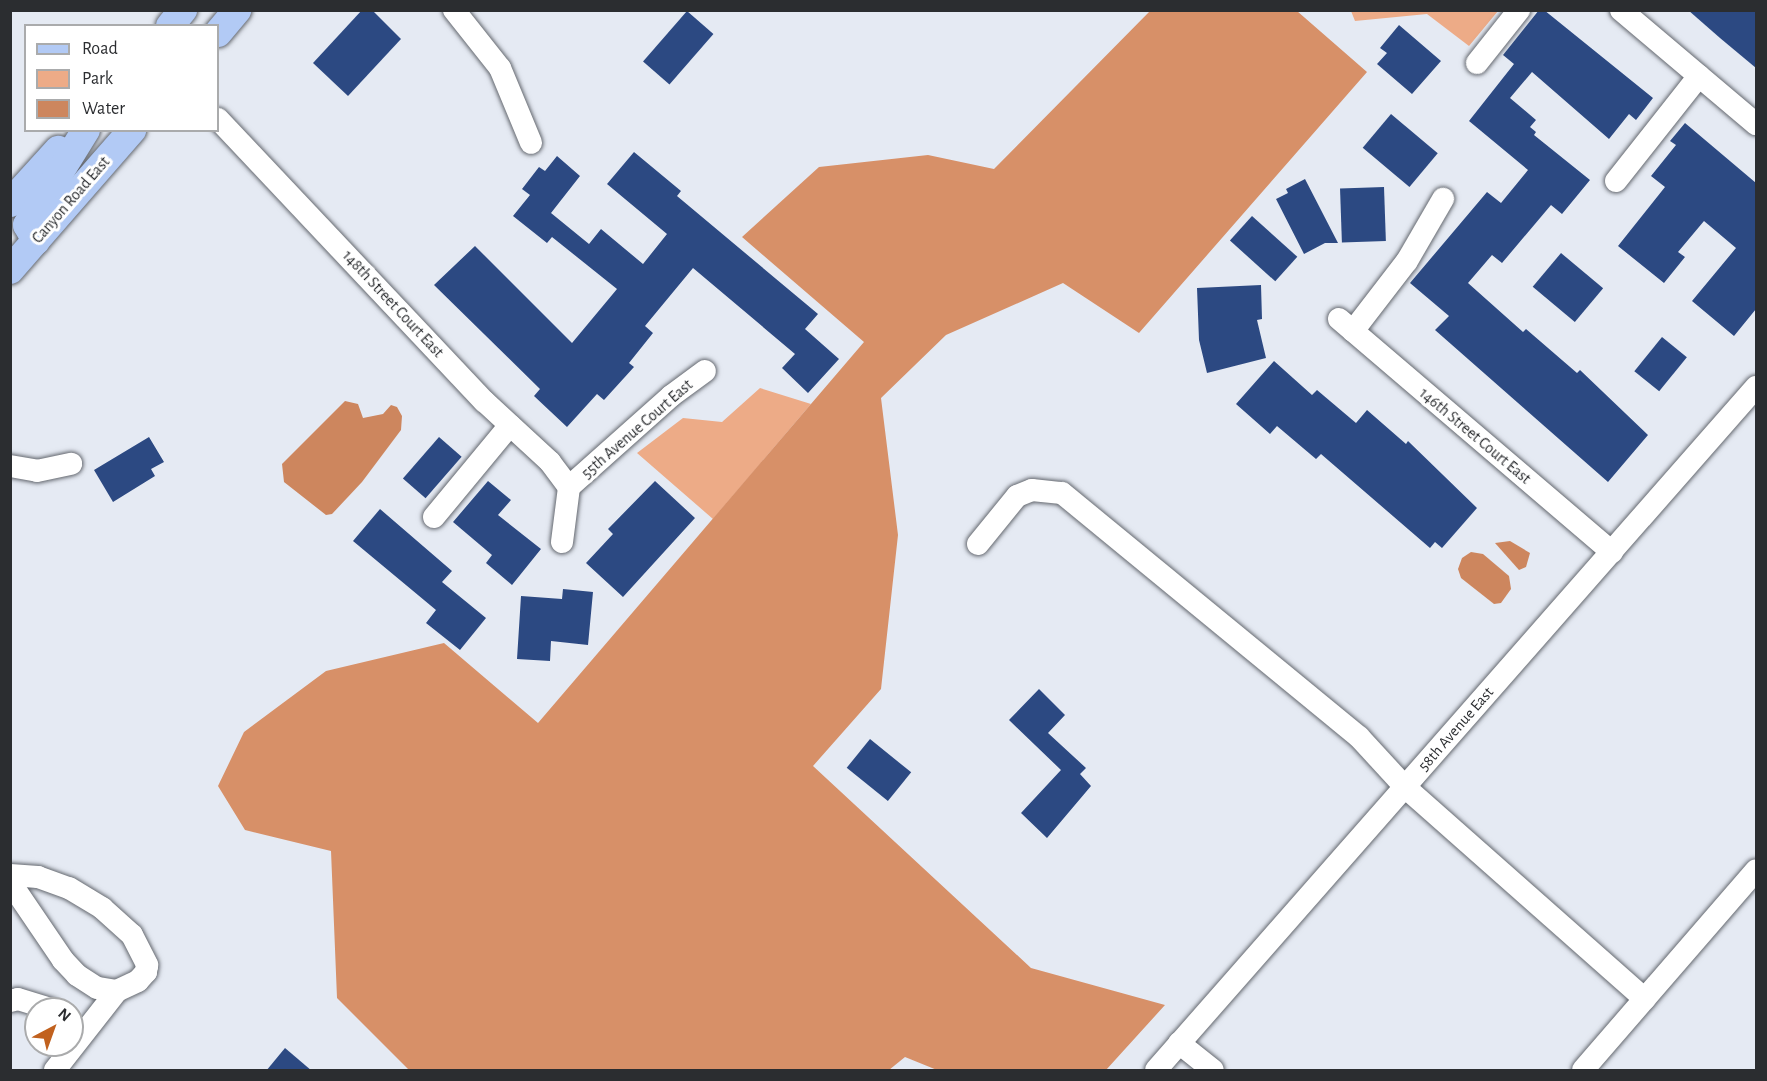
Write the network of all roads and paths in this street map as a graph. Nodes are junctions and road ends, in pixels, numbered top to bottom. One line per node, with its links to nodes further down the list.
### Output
1 (183, 10): 6 (main road)
2 (237, 10): 7 (main road)
3 (454, 10): 15 (street)
4 (1519, 10): 8 (street)
5 (1622, 10): 9 (street)
6 (172, 24)
7 (219, 32)
8 (1477, 63)
9 (1699, 76): 11 (street); 16 (street)
10 (219, 120): 23 (street, 148th Street Court East)
11 (1756, 124)
12 (73, 132): 18 (main road)
13 (85, 132): 19 (main road)
14 (130, 132): 19 (main road, Canyon Road East)
15 (531, 144)
16 (1616, 181)
17 (1443, 199): 30 (street, 146th Street Court East)
18 (10, 203)
19 (36, 241): 20 (main road, Canyon Road East)
20 (10, 270)
21 (705, 371): 26 (street, 55th Avenue Court East)
22 (1756, 387): 30 (street, 58th Avenue East)
23 (510, 425): 26 (street, 148th Street Court East); 27 (street)
24 (71, 464): 25 (street)
25 (10, 466)
26 (569, 488): 28 (street)
27 (434, 517)
28 (562, 542)
29 (978, 544): 31 (street)
30 (1612, 552): 31 (street, 58th Avenue East)
31 (1405, 787): 36 (street); 38 (street, 58th Avenue East)
32 (1756, 870): 36 (street)
33 (10, 875): 35 (street)
34 (10, 882): 35 (street)
35 (117, 991): 37 (street)
36 (1645, 999): 43 (street)
37 (84, 1021)
38 (1179, 1043): 41 (street, 58th Avenue East); 42 (street)
39 (63, 1057): 40 (street)
40 (55, 1071)
41 (1156, 1071)
42 (1213, 1071)
43 (1583, 1071)

